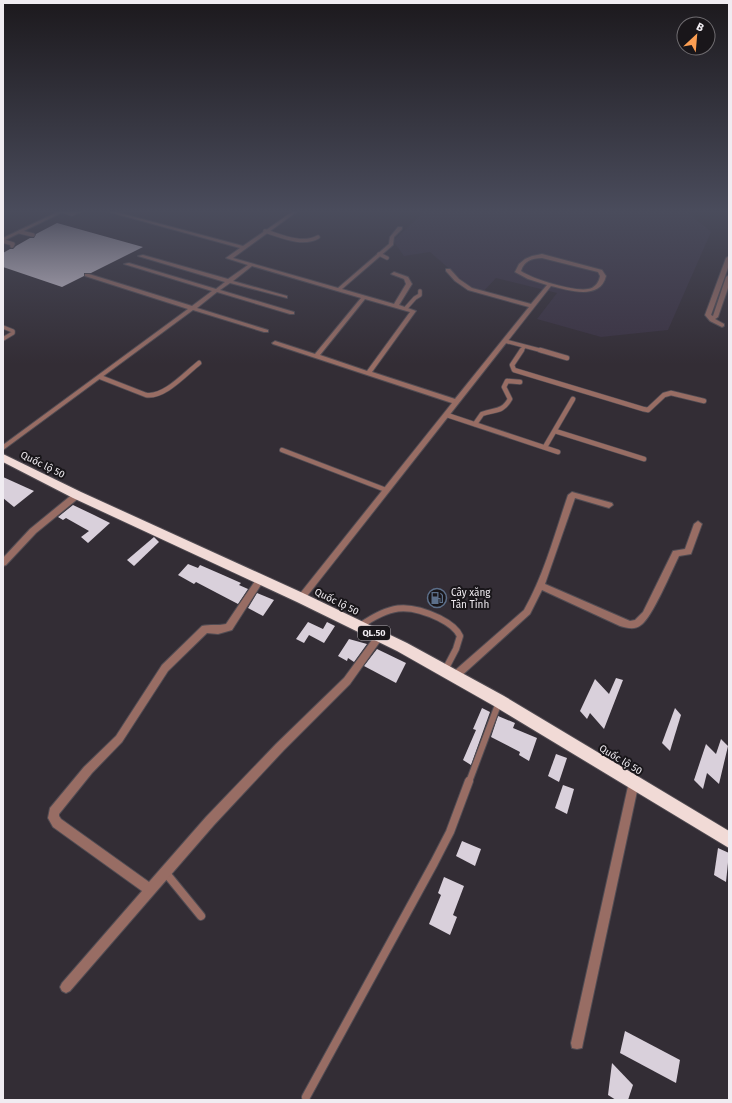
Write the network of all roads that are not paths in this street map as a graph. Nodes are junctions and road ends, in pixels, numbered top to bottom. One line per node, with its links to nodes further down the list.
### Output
1 (159, 261): 14 (street)
2 (240, 261): 8 (street)
3 (370, 261): 17 (street)
4 (525, 261): 15 (street)
5 (564, 261): 15 (street)
6 (728, 261): 12 (street)
7 (127, 264): 16 (street)
8 (251, 265): 14 (street); 17 (street)
9 (448, 270): 22 (street)
10 (394, 274): 21 (street)
11 (87, 275): 23 (street)
12 (721, 277): 13 (street); 26 (street)
13 (729, 278): 26 (street)
14 (228, 282): 16 (street); 19 (street)
15 (550, 284): 22 (street)
16 (217, 290): 23 (street); 25 (street)
17 (338, 290): 20 (street)
18 (420, 291): 24 (lane)
19 (285, 297)
20 (364, 297): 21 (street); 34 (street)
21 (396, 306): 24 (street)
22 (532, 306): 31 (street)
23 (192, 308): 29 (street); 38 (street)
24 (406, 308): 37 (street)
25 (292, 313)
26 (711, 319): 27 (street)
27 (722, 325)
28 (3, 327): 30 (lane)
29 (266, 331)
30 (3, 339)
31 (505, 341): 33 (lane); 42 (street)
32 (275, 343): 34 (street)
33 (524, 347): 35 (lane); 41 (lane)
34 (316, 356): 37 (street)
35 (567, 358)
36 (199, 363): 38 (lane)
37 (368, 373): 42 (street)
38 (100, 377): 46 (street)
39 (520, 382): 44 (lane)
40 (573, 399): 45 (lane)
41 (704, 400)
42 (457, 402): 43 (street)
43 (447, 415): 44 (lane); 52 (street)
44 (475, 424): 47 (lane)
45 (555, 430): 47 (lane); 51 (lane)
46 (3, 448)
47 (545, 448): 49 (lane)
48 (282, 450): 52 (lane)
49 (558, 452)
50 (3, 458): 53 (highway, Quốc lộ 50 / QL.50)
51 (644, 459)
52 (386, 490): 59 (street)
53 (77, 495): 56 (street); 57 (highway, Quốc lộ 50 / QL.50)
54 (609, 505): 58 (street)
55 (698, 524): 58 (street)
56 (3, 564)
57 (260, 580): 59 (highway, Quốc lộ 50 / QL.50); 67 (street)
58 (540, 585): 62 (street)
59 (301, 598): 60 (highway, Quốc lộ 50 / QL.50)
60 (360, 626): 61 (highway, Quốc lộ 50 / QL.50); 62 (lane)
61 (380, 636): 62 (highway, Quốc lộ 50 / QL.50); 66 (street)
62 (450, 673): 63 (highway, Quốc lộ 50 / QL.50)
63 (499, 701): 64 (highway, Quốc lộ 50 / QL.50); 71 (lane)
64 (634, 782): 65 (highway, Quốc lộ 50 / QL.50); 70 (street)
65 (729, 840)
66 (165, 872): 67 (street); 68 (lane)
67 (149, 889): 69 (street)
68 (201, 916)
69 (66, 987)
70 (577, 1043)
71 (306, 1097)

